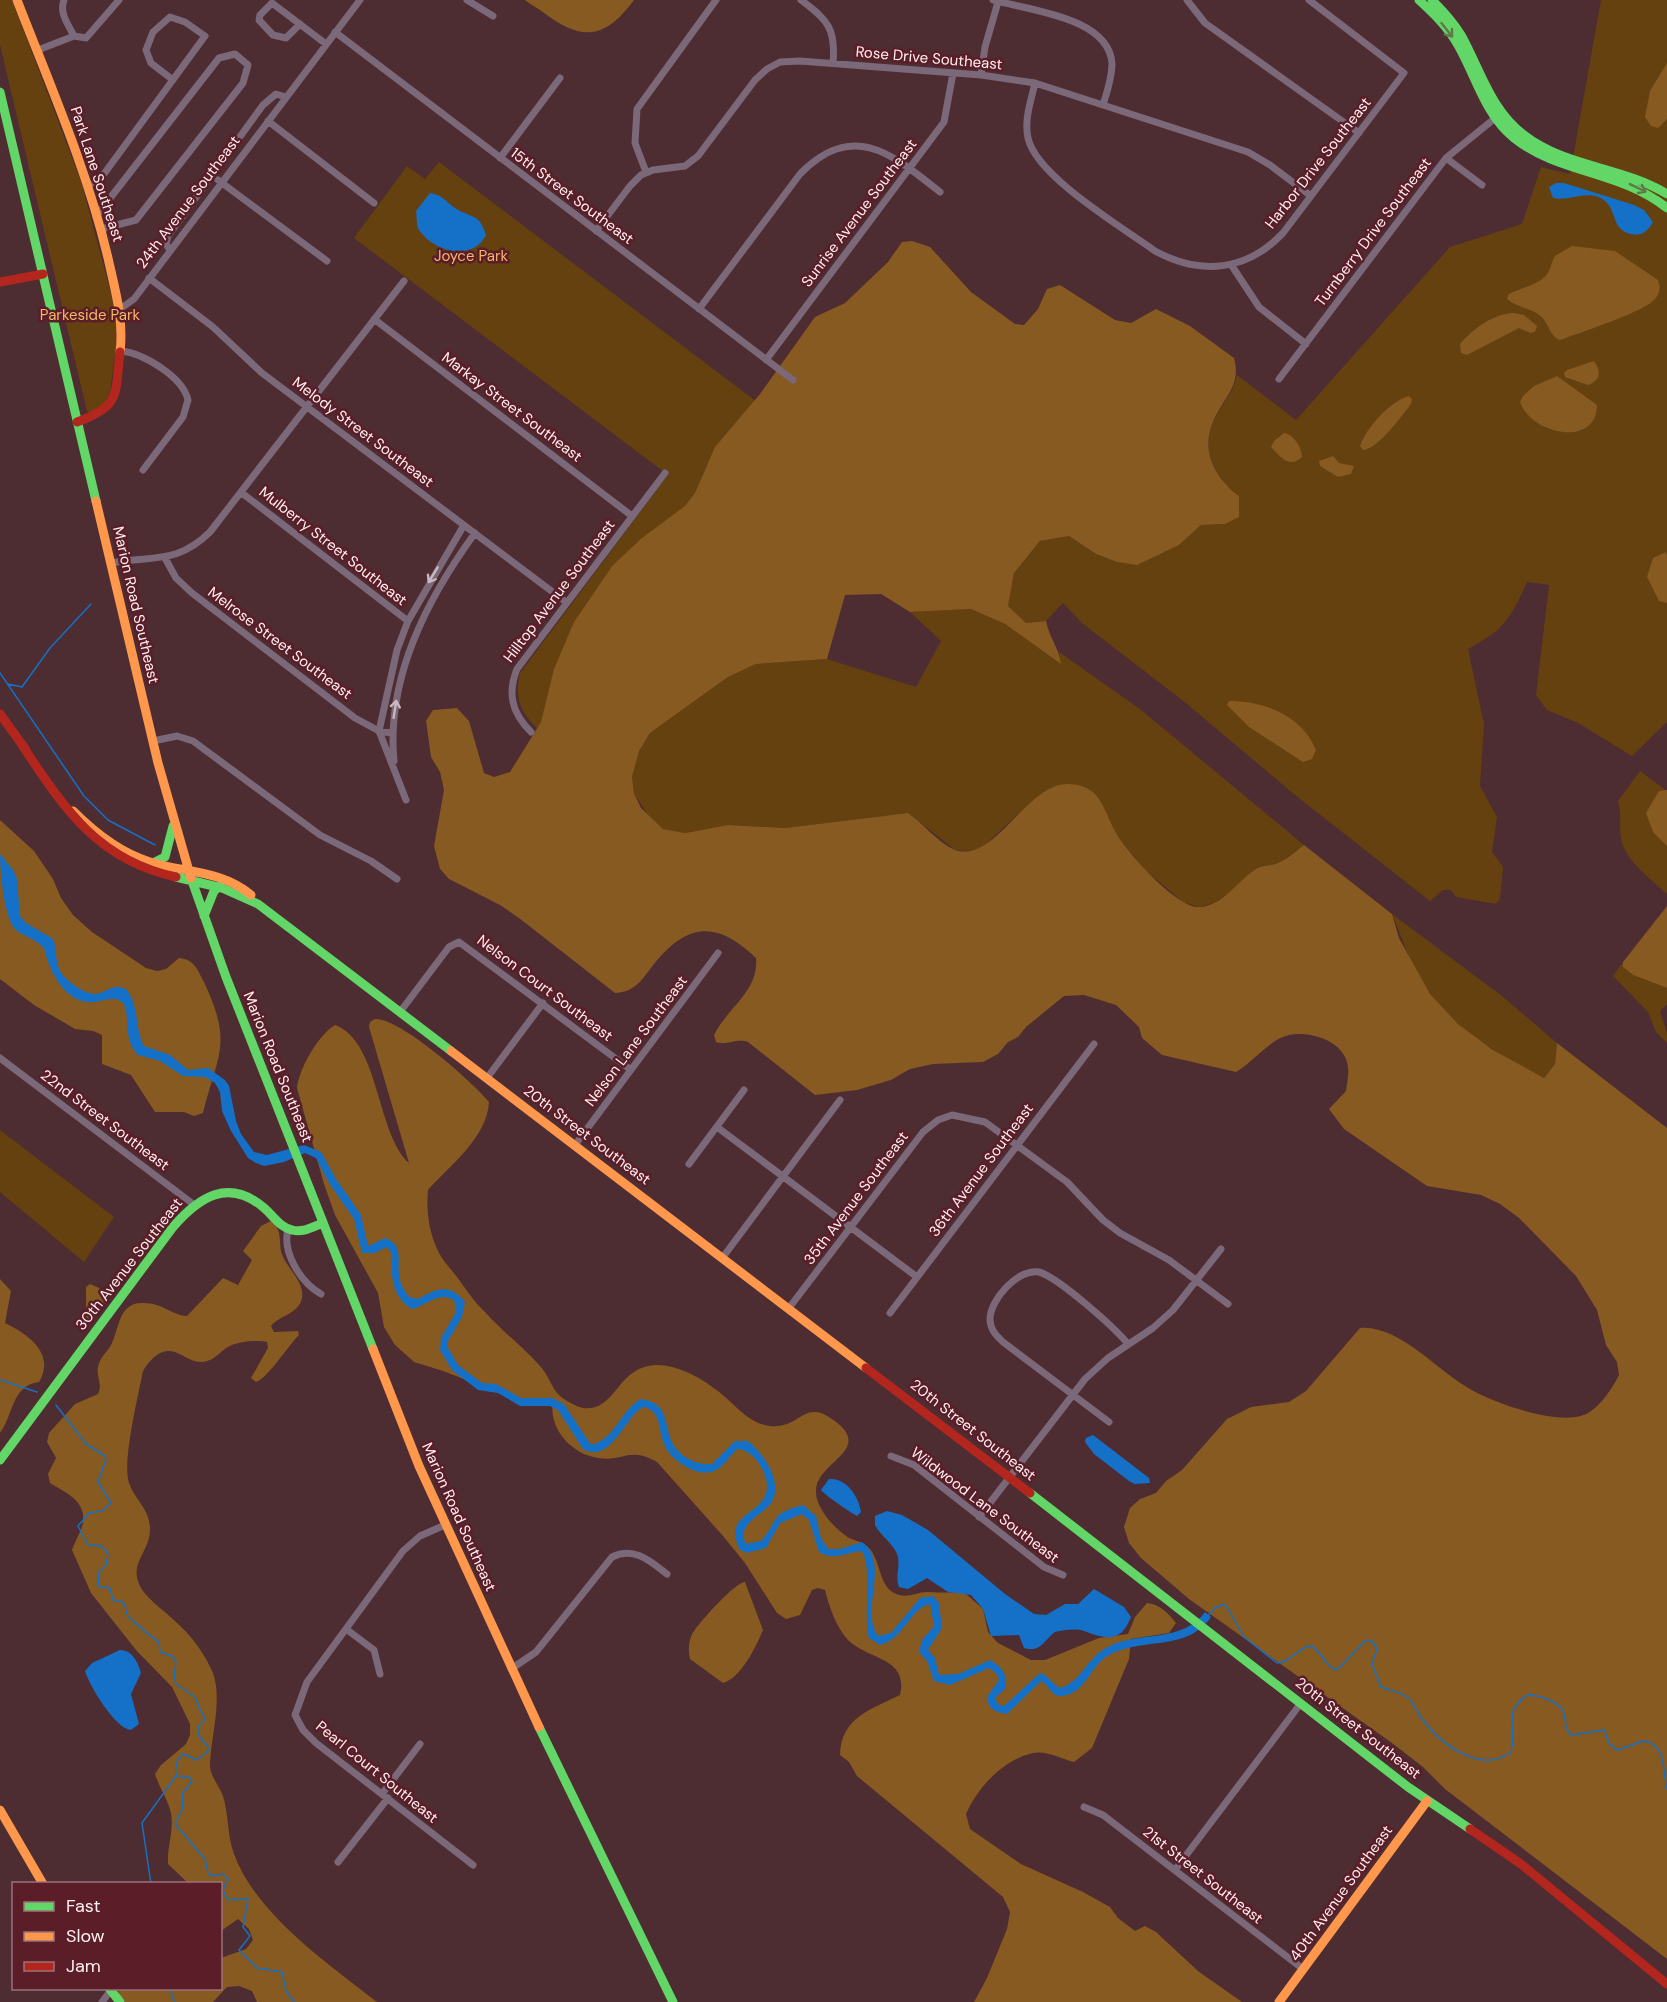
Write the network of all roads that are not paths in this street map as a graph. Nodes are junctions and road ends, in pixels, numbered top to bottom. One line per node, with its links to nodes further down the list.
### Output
1 (17, 0): 18 (street, Park Lane Southeast)
2 (64, 0): 16 (street)
3 (119, 0): 16 (street)
4 (360, 0): 15 (street, 24th Avenue Southeast)
5 (467, 0): 13 (street)
6 (716, 0): 34 (street)
7 (801, 0): 19 (street)
8 (1187, 0): 30 (street)
9 (1309, 0): 30 (street, Harbor Drive Southeast)
10 (1419, 0): 28 (street, one-way to 28)
11 (1432, 0): 28 (street)
12 (995, 1): 21 (street); 27 (street)
13 (494, 16)
14 (300, 24): 14 (street); 17 (street)
15 (335, 32): 17 (street, 24th Avenue Southeast); 31 (street, 15th Street Southeast)
16 (74, 36): 18 (street)
17 (326, 44): 26 (street, 24th Avenue Southeast)
18 (38, 50): 38 (street, Park Lane Southeast)
19 (833, 63): 20 (street, Rose Drive Southeast); 34 (street, Rose Drive Southeast)
20 (953, 74): 21 (street, Rose Drive Southeast); 33 (street, Sunrise Avenue Southeast)
21 (981, 75): 24 (street, Rose Drive Southeast)
22 (560, 78): 31 (street)
23 (173, 80): 23 (street); 38 (street)
24 (1035, 83): 27 (street, Rose Drive Southeast); 49 (street, Harbor Drive Southeast)
25 (0, 92): 50 (street, Marion Road Southeast)
26 (286, 97): 29 (street, 24th Avenue Southeast); 35 (street)
27 (1103, 105): 41 (street, Rose Drive Southeast)
28 (1498, 116): 32 (street, Turnberry Drive Southeast); 40 (street); 43 (street, one-way to 43)
29 (268, 121): 36 (street, 24th Avenue Southeast); 42 (street)
30 (1359, 133): 41 (street, Harbor Drive Southeast)
31 (500, 158): 46 (street, 15th Street Southeast)
32 (1446, 158): 37 (street); 57 (street, Turnberry Drive Southeast)
33 (910, 168): 39 (street); 55 (street); 59 (street, Sunrise Avenue Southeast)
34 (646, 172): 46 (street)
35 (212, 176): 36 (street); 47 (street)
36 (222, 182): 47 (street, 24th Avenue Southeast); 48 (street)
37 (1482, 185)
38 (87, 186): 44 (street, Park Lane Southeast)
39 (940, 192)
40 (1667, 194)
41 (1311, 196): 49 (street, Harbor Drive Southeast)
42 (374, 203)
43 (1667, 208)
44 (97, 215): 45 (street, Park Lane Southeast); 45 (street)
45 (102, 229): 54 (street, Park Lane Southeast)
46 (596, 231): 55 (street, 15th Street Southeast)
47 (170, 250): 51 (street, 24th Avenue Southeast)
48 (327, 261)
49 (1232, 266): 57 (street)
50 (43, 274): 53 (street); 63 (street, Marion Road Southeast)
51 (149, 278): 54 (street, 24th Avenue Southeast); 62 (street, Melody Street Southeast)
52 (404, 281): 56 (street)
53 (0, 282)
54 (120, 309): 58 (street)
55 (699, 309): 59 (street, 15th Street Southeast)
56 (374, 319): 62 (street); 67 (street, Markay Street Southeast)
57 (1306, 344): 60 (street, Turnberry Drive Southeast)
58 (121, 351): 63 (street); 64 (street)
59 (766, 360): 61 (street, 15th Street Southeast)
60 (1279, 379)
61 (793, 380)
62 (307, 407): 66 (street); 68 (street, Melody Street Southeast)
63 (77, 422): 71 (street, Marion Road Southeast)
64 (143, 470)
65 (665, 473): 67 (street, Hilltop Avenue Southeast)
66 (242, 493): 70 (street); 73 (street, Mulberry Street Southeast)
67 (632, 516): 72 (street, Hilltop Avenue Southeast)
68 (464, 525): 69 (street, Melody Street Southeast); 73 (street, one-way to 73)
69 (475, 534): 72 (street, Melody Street Southeast); 77 (street, one-way to 69)
70 (165, 558): 71 (street); 75 (street, Melrose Street Southeast)
71 (111, 563): 78 (street, Marion Road Southeast)
72 (566, 602): 76 (street, Hilltop Avenue Southeast)
73 (408, 621): 75 (street)
74 (0, 714): 79 (street, 20th Street Southeast)
75 (379, 731): 77 (street, Melrose Street Southeast); 80 (street)
76 (531, 732)
77 (391, 733): 80 (street)
78 (153, 741): 82 (street, Marion Road Southeast); 85 (street)
79 (22, 745): 83 (street, 20th Street Southeast); 86 (street, 20th Street Southeast)
80 (394, 767): 81 (street)
81 (406, 800)
82 (174, 824): 83 (street); 84 (street, Marion Road Southeast)
83 (153, 863): 84 (street, 20th Street Southeast)
84 (189, 871): 86 (street, Marion Road Southeast); 88 (street, 20th Street Southeast)
85 (397, 879)
86 (192, 881): 87 (street, 20th Street Southeast); 89 (street, Marion Road Southeast)
87 (220, 886): 88 (street, 20th Street Southeast); 89 (street)
88 (258, 904): 92 (street, 20th Street Southeast)
89 (204, 916): 105 (street, Marion Road Southeast)
90 (718, 953): 95 (street, Nelson Lane Southeast)
91 (543, 1003): 92 (street, Nelson Court Southeast); 95 (street, Nelson Court Southeast); 96 (street)
92 (400, 1012): 96 (street, 20th Street Southeast)
93 (1094, 1044): 100 (street, 36th Avenue Southeast)
94 (0, 1058): 104 (street, 22nd Street Southeast)
95 (631, 1070): 101 (street, Nelson Lane Southeast)
96 (487, 1078): 101 (street, 20th Street Southeast)
97 (744, 1090): 99 (street)
98 (840, 1100): 103 (street)
99 (717, 1127): 102 (street); 103 (street)
100 (1017, 1144): 106 (street, 35th Avenue Southeast); 110 (street, 36th Avenue Southeast); 111 (street)
101 (575, 1145): 109 (street, 20th Street Southeast)
102 (689, 1164)
103 (783, 1177): 106 (street); 109 (street)
104 (194, 1204): 107 (street, 30th Avenue Southeast); 120 (street, 30th Avenue Southeast)
105 (323, 1223): 107 (street); 123 (street, Marion Road Southeast)
106 (851, 1227): 110 (street); 114 (street, 35th Avenue Southeast)
107 (288, 1229): 112 (street)
108 (1221, 1249): 111 (street)
109 (723, 1257): 114 (street, 20th Street Southeast)
110 (917, 1277): 115 (street, 36th Avenue Southeast)
111 (1197, 1280): 113 (street); 116 (street)
112 (321, 1294)
113 (1228, 1304)
114 (789, 1308): 121 (street, 20th Street Southeast)
115 (890, 1313)
116 (1128, 1344): 117 (street); 117 (street)
117 (1072, 1394): 118 (street); 121 (street)
118 (1109, 1422)
119 (891, 1456): 122 (street, Wildwood Lane Southeast)
120 (0, 1460)
121 (1009, 1477): 122 (street); 129 (street, 20th Street Southeast)
122 (979, 1516): 125 (street, Wildwood Lane Southeast)
123 (445, 1525): 126 (street, Pearl Court Southeast); 127 (street, Marion Road Southeast)
124 (667, 1574): 127 (street)
125 (1063, 1575)
126 (346, 1629): 128 (street); 131 (street, Pearl Court Southeast)
127 (511, 1669): 143 (street, Marion Road Southeast)
128 (380, 1674)
129 (1300, 1703): 132 (street, 20th Street Southeast); 137 (street)
130 (420, 1744): 131 (street)
131 (385, 1796): 135 (street); 136 (street, Pearl Court Southeast)
132 (1427, 1801): 139 (street, 40th Avenue Southeast); 140 (street, 20th Street Southeast)
133 (1084, 1807): 137 (street, 21st Street Southeast)
134 (0, 1810): 138 (street)
135 (338, 1862)
136 (473, 1864)
137 (1175, 1870): 139 (street, 21st Street Southeast)
138 (42, 1882)
139 (1303, 1969): 144 (street, 40th Avenue Southeast)
140 (1667, 1984)
141 (111, 1990): 142 (street)
142 (120, 2002)
143 (673, 2002)
144 (1279, 2002)

